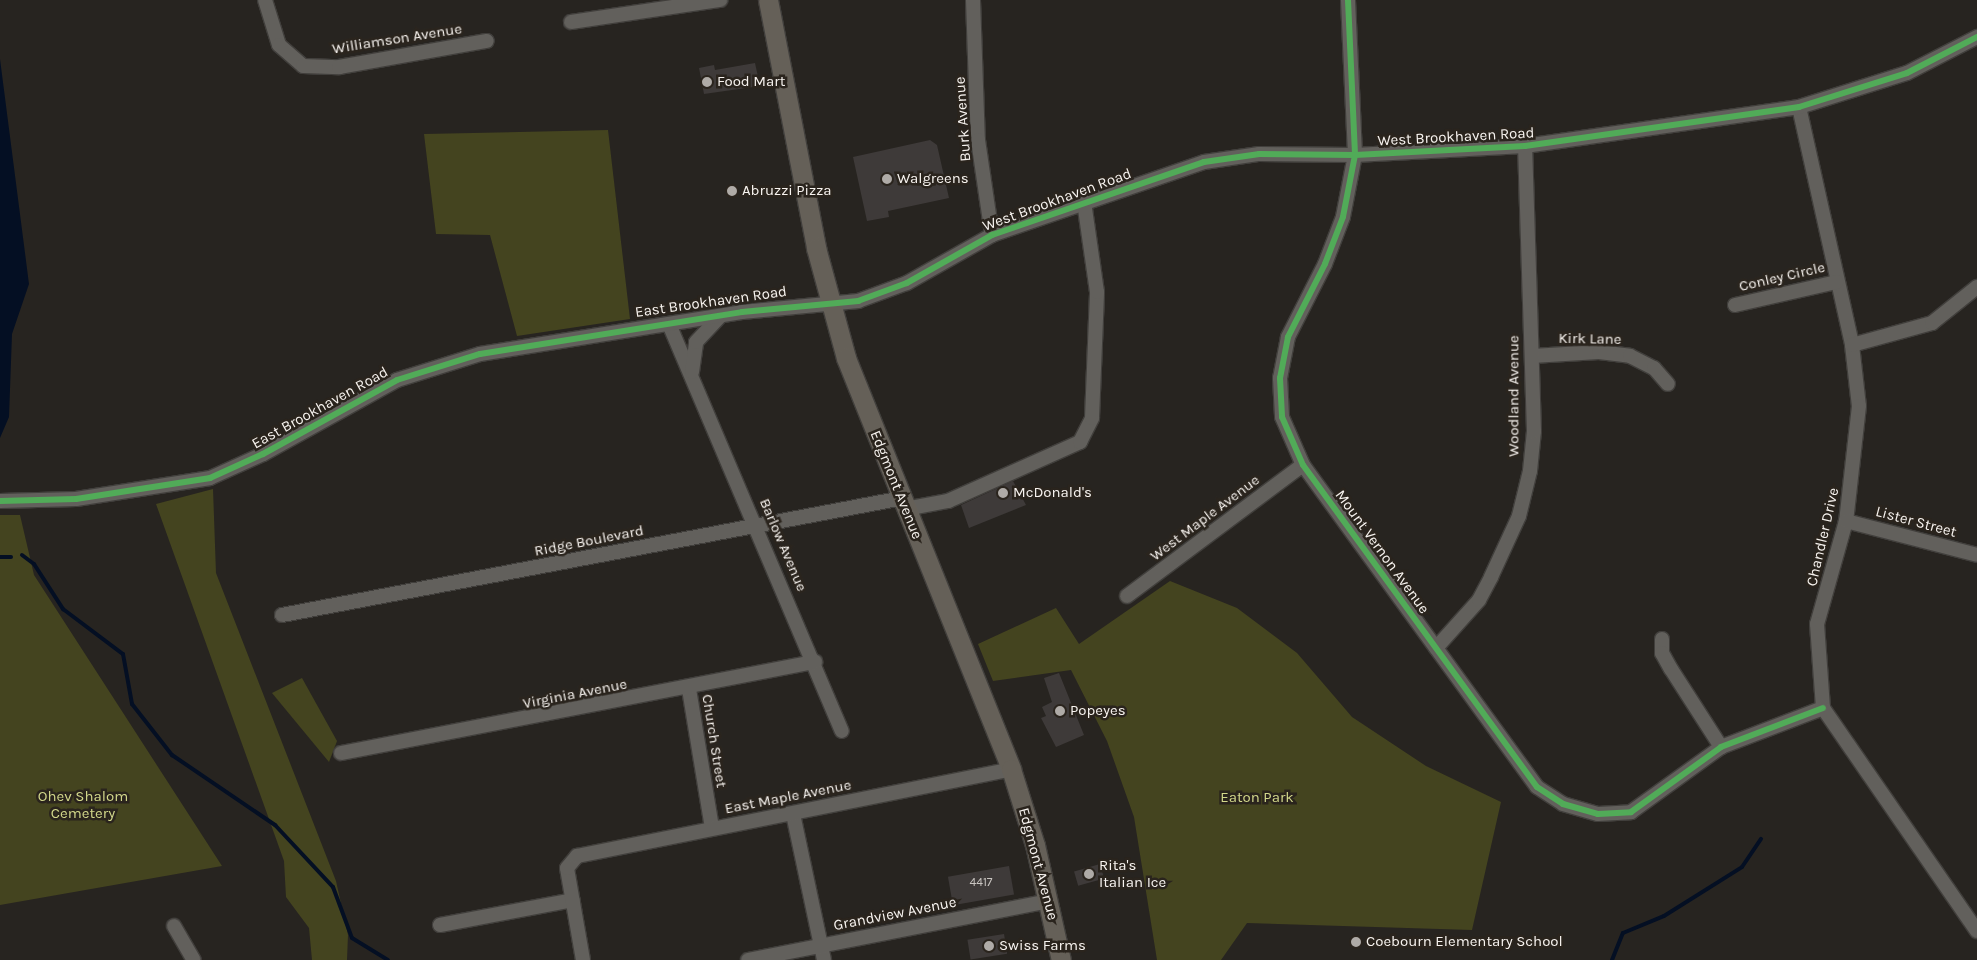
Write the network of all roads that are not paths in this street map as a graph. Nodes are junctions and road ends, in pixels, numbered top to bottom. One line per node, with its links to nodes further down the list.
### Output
1 (265, 0): 8 (street, Williamson Avenue)
2 (720, 0): 6 (street)
3 (768, 0): 16 (main road, Edgmont Avenue)
4 (973, 0): 13 (street, Burk Avenue)
5 (1348, 0): 11 (street, Mount Vernon Avenue)
6 (571, 22)
7 (1977, 36): 9 (street, West Brookhaven Road)
8 (487, 41)
9 (1799, 107): 10 (street, West Brookhaven Road); 14 (street, Chandler Drive)
10 (1525, 146): 11 (street, West Brookhaven Road); 21 (street, Woodland Avenue)
11 (1355, 155): 12 (street, West Brookhaven Road); 24 (street, Mount Vernon Avenue)
12 (1084, 202): 13 (street, West Brookhaven Road); 26 (street, Ridge Boulevard)
13 (992, 235): 16 (street, West Brookhaven Road)
14 (1836, 282): 17 (street, Conley Circle); 20 (street, Chandler Drive)
15 (1977, 287): 20 (street)
16 (829, 304): 18 (street, East Brookhaven Road); 26 (main road, Edgmont Avenue)
17 (1735, 305)
18 (720, 316): 19 (street, East Brookhaven Road); 22 (street)
19 (669, 324): 22 (street, Barlow Avenue); 25 (street, East Brookhaven Road)
20 (1852, 345): 27 (street, Chandler Drive)
21 (1532, 356): 23 (street, Kirk Lane); 33 (street, Woodland Avenue)
22 (692, 373): 28 (street, Barlow Avenue)
23 (1668, 384)
24 (1303, 465): 30 (street, West Maple Avenue); 33 (street, Mount Vernon Avenue)
25 (0, 501)
26 (904, 504): 28 (street, Ridge Boulevard); 40 (main road, Edgmont Avenue)
27 (1846, 521): 29 (street, Lister Street); 36 (street, Chandler Drive)
28 (758, 525): 31 (street, Ridge Boulevard); 34 (street, Barlow Avenue)
29 (1977, 555)
30 (1127, 596)
31 (282, 615)
32 (1662, 639): 38 (street)
33 (1436, 648): 38 (street, Mount Vernon Avenue)
34 (815, 662): 35 (street, Virginia Avenue); 37 (street, Barlow Avenue)
35 (689, 689): 39 (street, Virginia Avenue); 42 (street, Church Street)
36 (1823, 708): 38 (street, Mount Vernon Avenue); 47 (street)
37 (842, 731)
38 (1722, 747)
39 (341, 753)
40 (1011, 769): 41 (street, East Maple Avenue); 44 (main road, Edgmont Avenue)
41 (793, 814): 42 (street, East Maple Avenue); 48 (street)
42 (712, 828): 43 (street, East Maple Avenue)
43 (573, 900): 45 (street); 50 (street)
44 (1049, 902): 48 (street, Grandview Avenue); 53 (main road, Edgmont Avenue)
45 (440, 925)
46 (174, 926): 49 (street)
47 (1977, 931)
48 (822, 945): 51 (street, Grandview Avenue); 52 (street)
49 (194, 960)
50 (584, 960)
51 (748, 960)
52 (824, 960)
53 (1061, 960)

